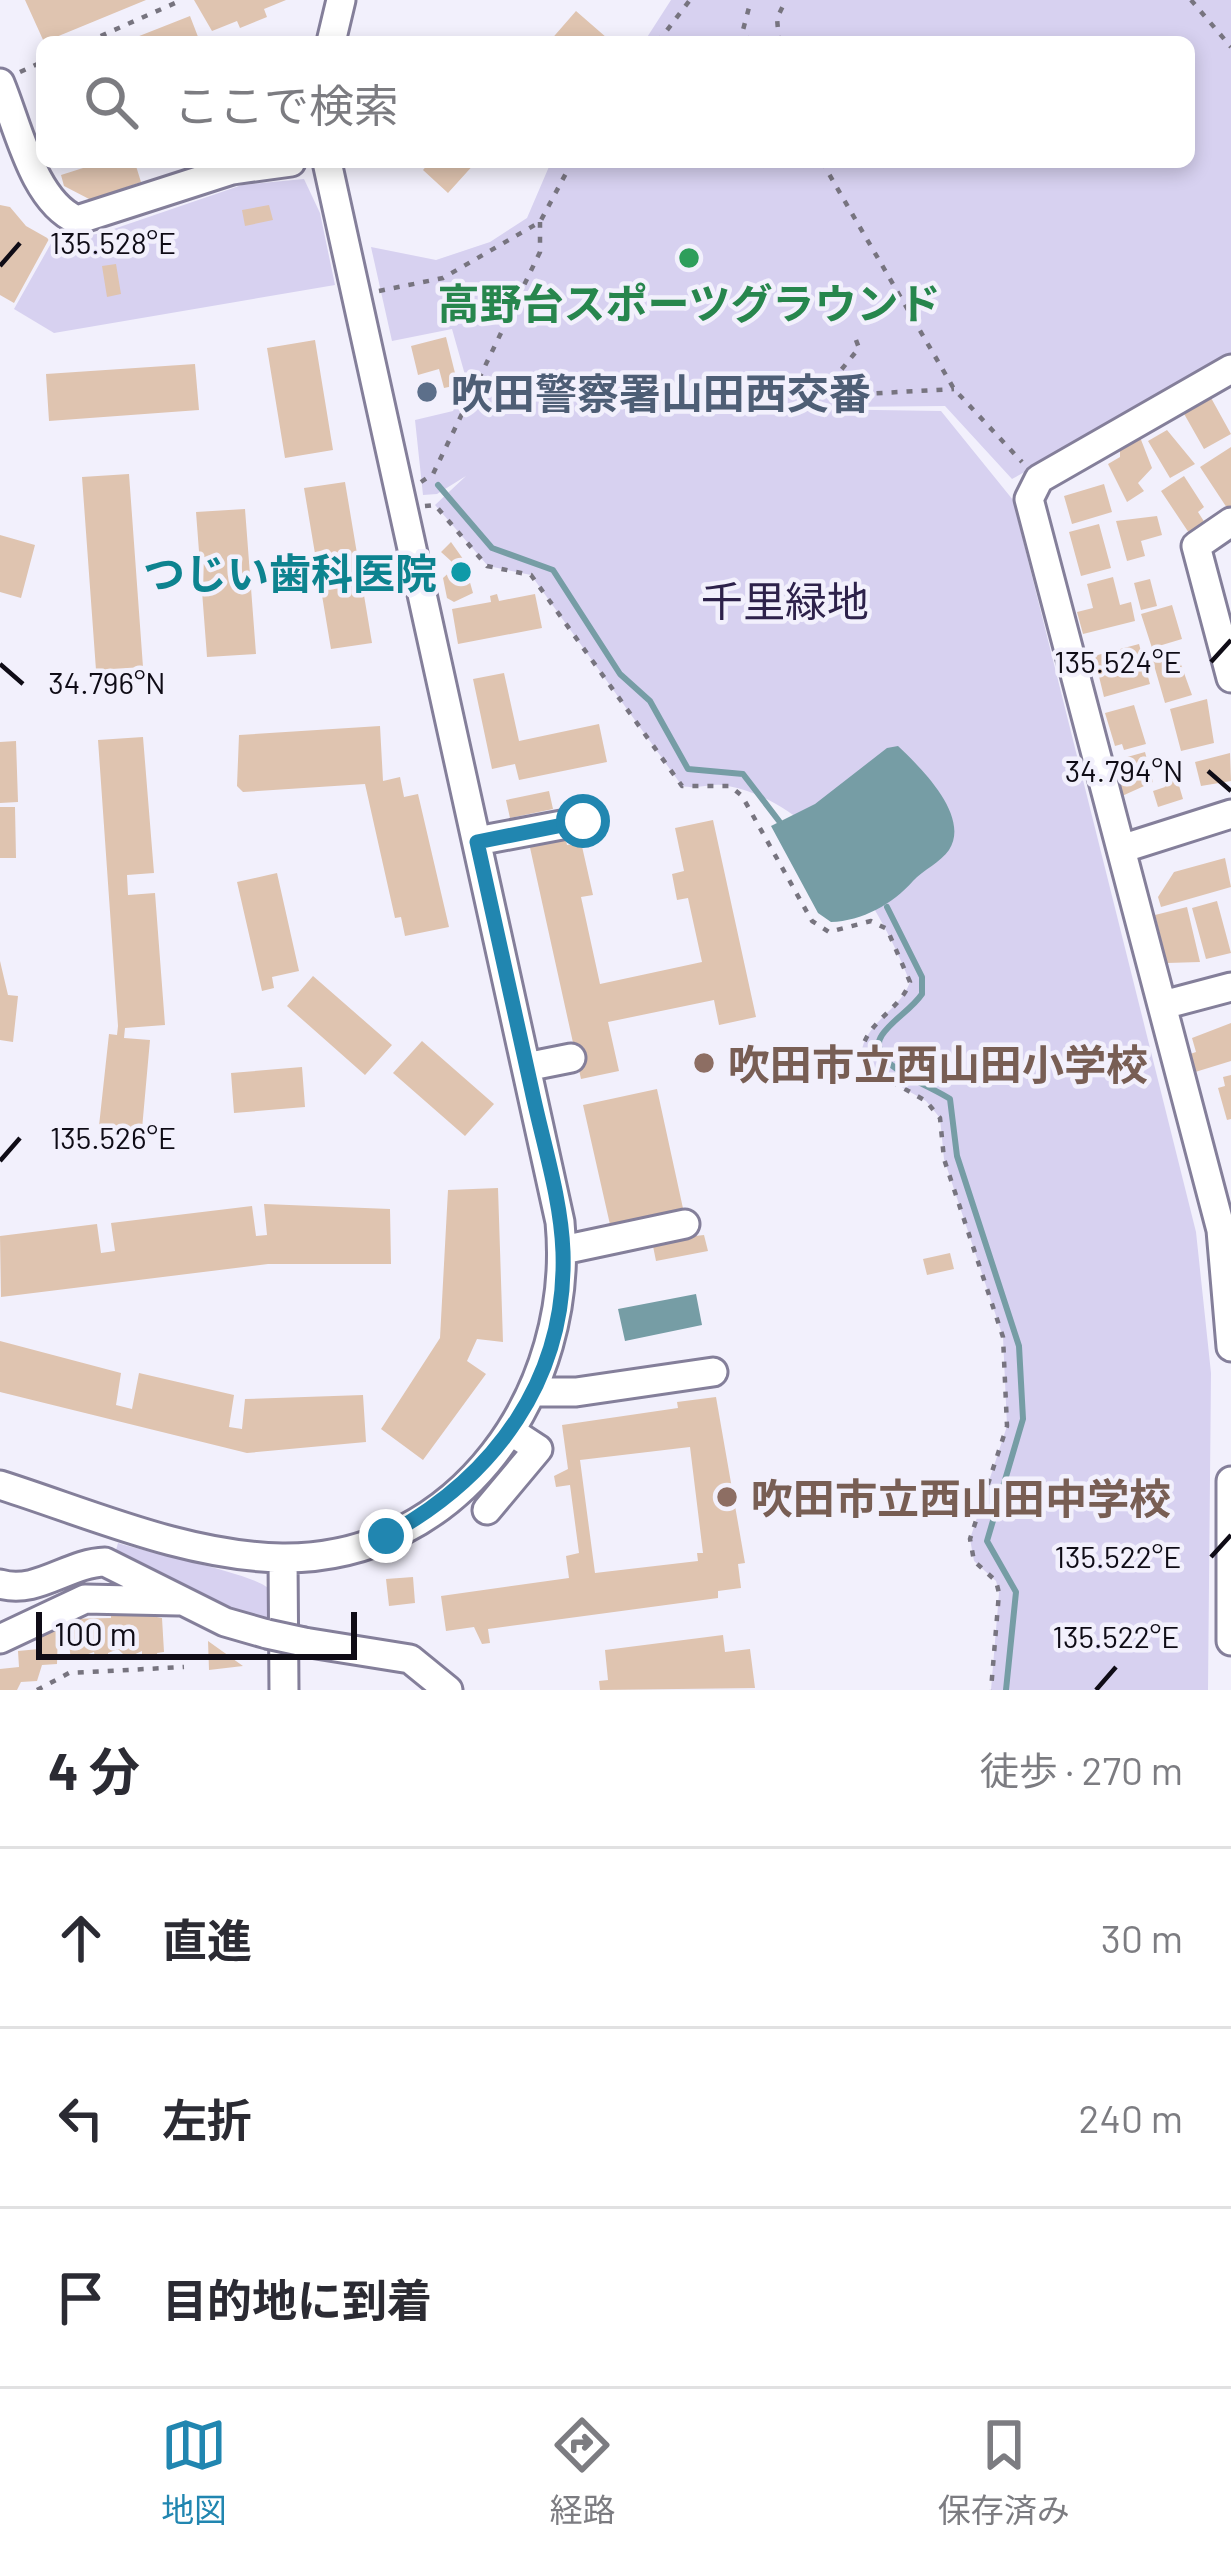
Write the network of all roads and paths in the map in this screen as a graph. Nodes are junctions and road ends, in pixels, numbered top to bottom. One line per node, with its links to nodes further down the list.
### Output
1 (182, 0): 7 (path)
2 (341, 0): 8 (street)
3 (690, 0): 9 (path)
4 (752, 0): 10 (path)
5 (786, 0): 11 (path)
6 (1191, 0): 12 (path)
7 (101, 36)
8 (332, 36)
9 (663, 36)
10 (746, 36)
11 (778, 36)
12 (1231, 47)
13 (36, 65): 14 (path)
14 (6, 79): 15 (street)
15 (36, 166)
16 (37, 168): 17 (street)
17 (247, 168)
18 (328, 168): 33 (street)
19 (569, 168): 21 (path)
20 (825, 168): 25 (path)
21 (540, 222): 22 (path); 27 (path)
22 (376, 292)
23 (856, 340): 25 (path)
24 (1231, 369): 26 (street)
25 (954, 389): 26 (path)
26 (1039, 479): 34 (street)
27 (416, 485)
28 (419, 506): 58 (path)
29 (1231, 522): 30 (street)
30 (1231, 679)
31 (1231, 814): 34 (street)
32 (583, 821): 33 (street)
33 (477, 842): 38 (street)
34 (1121, 849): 36 (street)
35 (1231, 987): 36 (street)
36 (1163, 1005): 41 (street)
37 (571, 1058): 38 (street)
38 (526, 1066): 40 (street)
39 (685, 1224): 40 (street)
40 (563, 1250): 43 (street)
41 (1231, 1347)
42 (713, 1372): 43 (street)
43 (536, 1392): 44 (street)
44 (512, 1432): 47 (street); 49 (street)
45 (1231, 1481): 48 (street)
46 (0, 1485): 49 (street)
47 (488, 1510)
48 (1231, 1522): 53 (street)
49 (283, 1558): 56 (street)
50 (0, 1584): 51 (street)
51 (182, 1601): 52 (street); 57 (street, bridge)
52 (0, 1639)
53 (1231, 1642)
54 (184, 1666): 55 (path)
55 (37, 1690)
56 (284, 1690)
57 (448, 1690)
58 (991, 1690)

